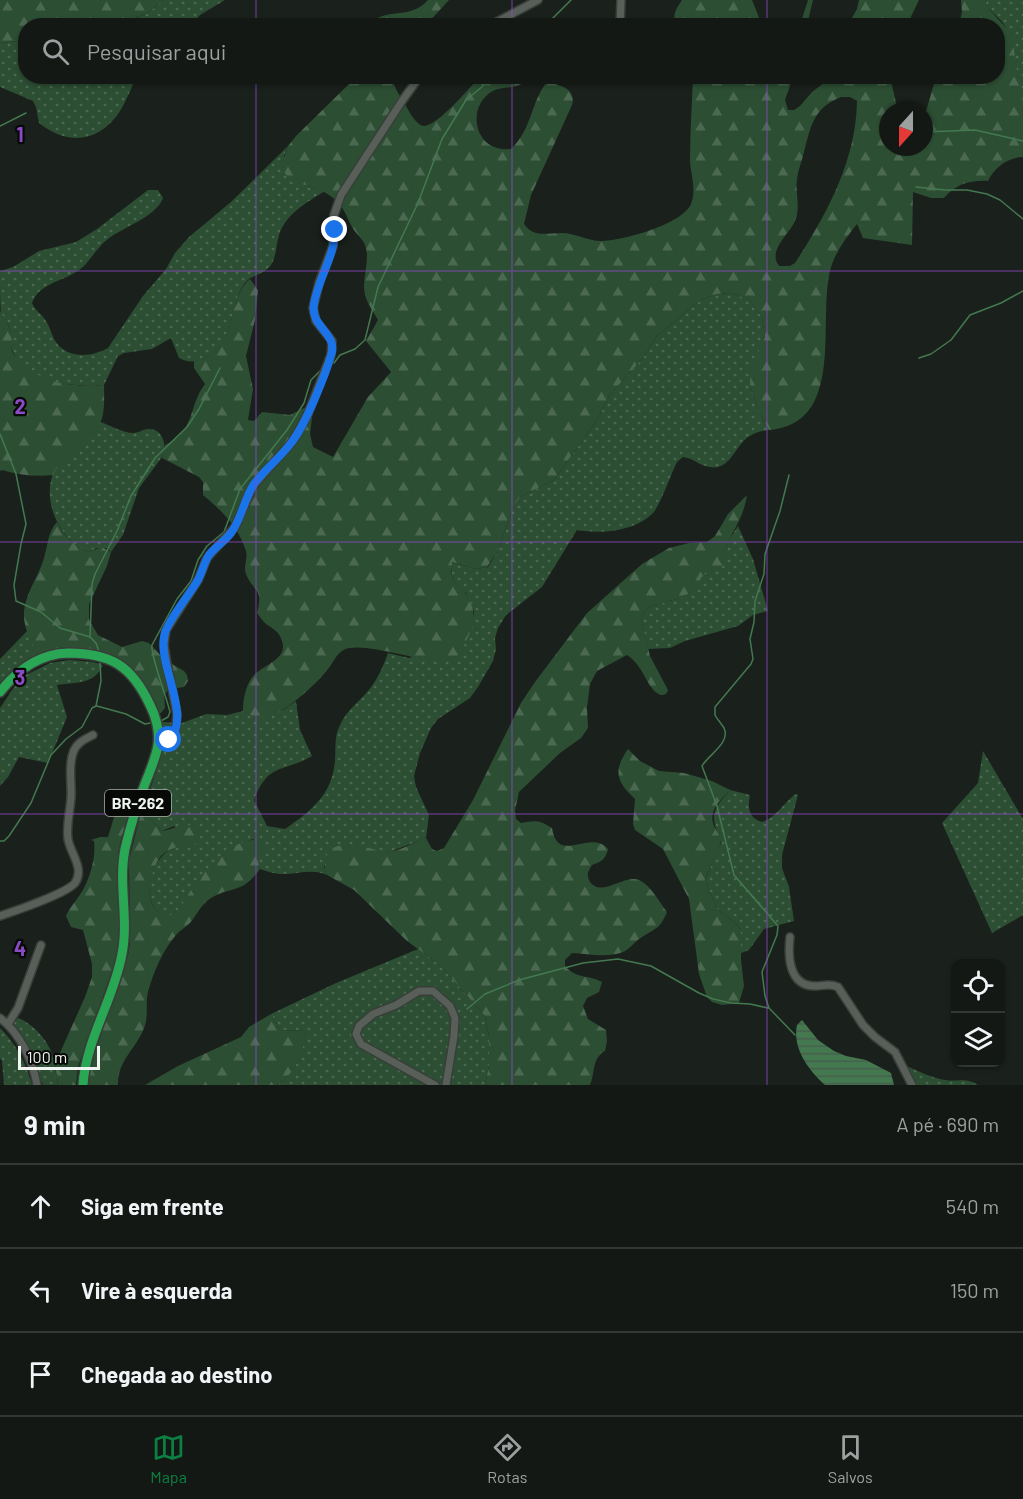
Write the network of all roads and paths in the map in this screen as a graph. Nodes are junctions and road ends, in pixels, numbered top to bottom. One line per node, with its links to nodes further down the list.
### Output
1 (538, 0): 3 (street)
2 (621, 0): 4 (street)
3 (504, 18)
4 (620, 18)
5 (414, 84): 8 (street)
6 (0, 692): 8 (highway, BR-262)
7 (93, 735): 9 (street)
8 (158, 744): 15 (highway, BR-262)
9 (0, 916)
10 (790, 937): 18 (street)
11 (41, 945): 13 (street)
12 (0, 1018): 13 (street)
13 (8, 1024): 14 (street)
14 (37, 1085)
15 (83, 1085)
16 (435, 1085): 17 (street)
17 (446, 1085)
18 (912, 1085)

